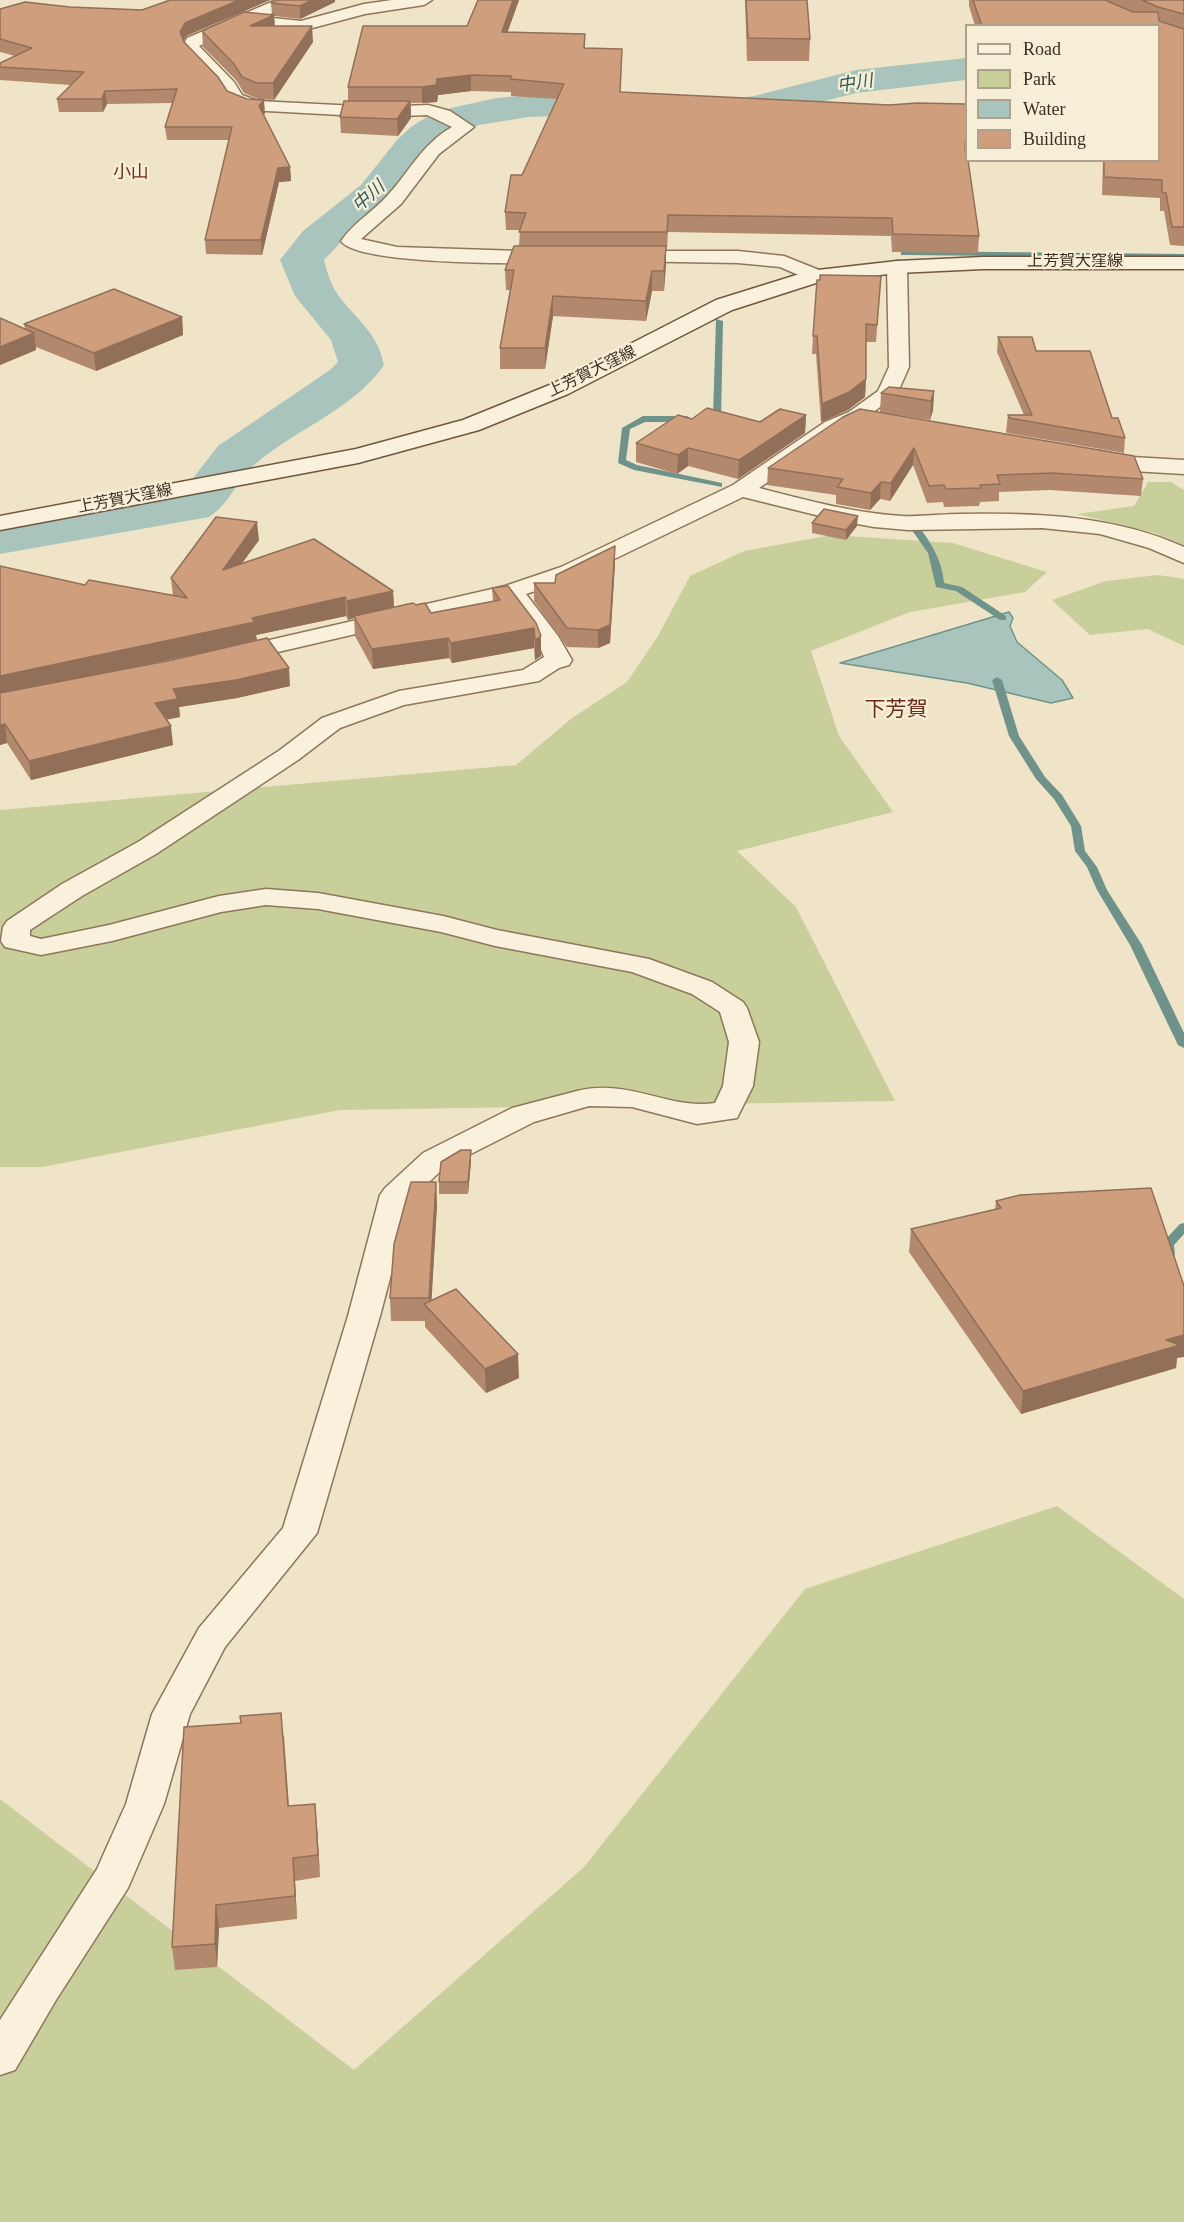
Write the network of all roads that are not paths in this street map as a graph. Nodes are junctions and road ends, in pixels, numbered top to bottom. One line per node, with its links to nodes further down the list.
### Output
1 (290, 0): 3 (street)
2 (424, 0): 3 (street)
3 (242, 19): 4 (street)
4 (571, 257)
5 (607, 257): 8 (street)
6 (1184, 263): 7 (main road, 上芳賀大窪線)
7 (897, 267): 8 (main road, 上芳賀大窪線); 9 (street)
8 (817, 276): 14 (main road, 上芳賀大窪線)
9 (856, 416): 10 (street); 13 (street)
10 (883, 420)
11 (1078, 453): 12 (street)
12 (1184, 467)
13 (741, 490): 15 (street); 16 (street)
14 (0, 523)
15 (1184, 556)
16 (513, 591): 17 (street); 18 (street)
17 (219, 658)
18 (0, 2057)

